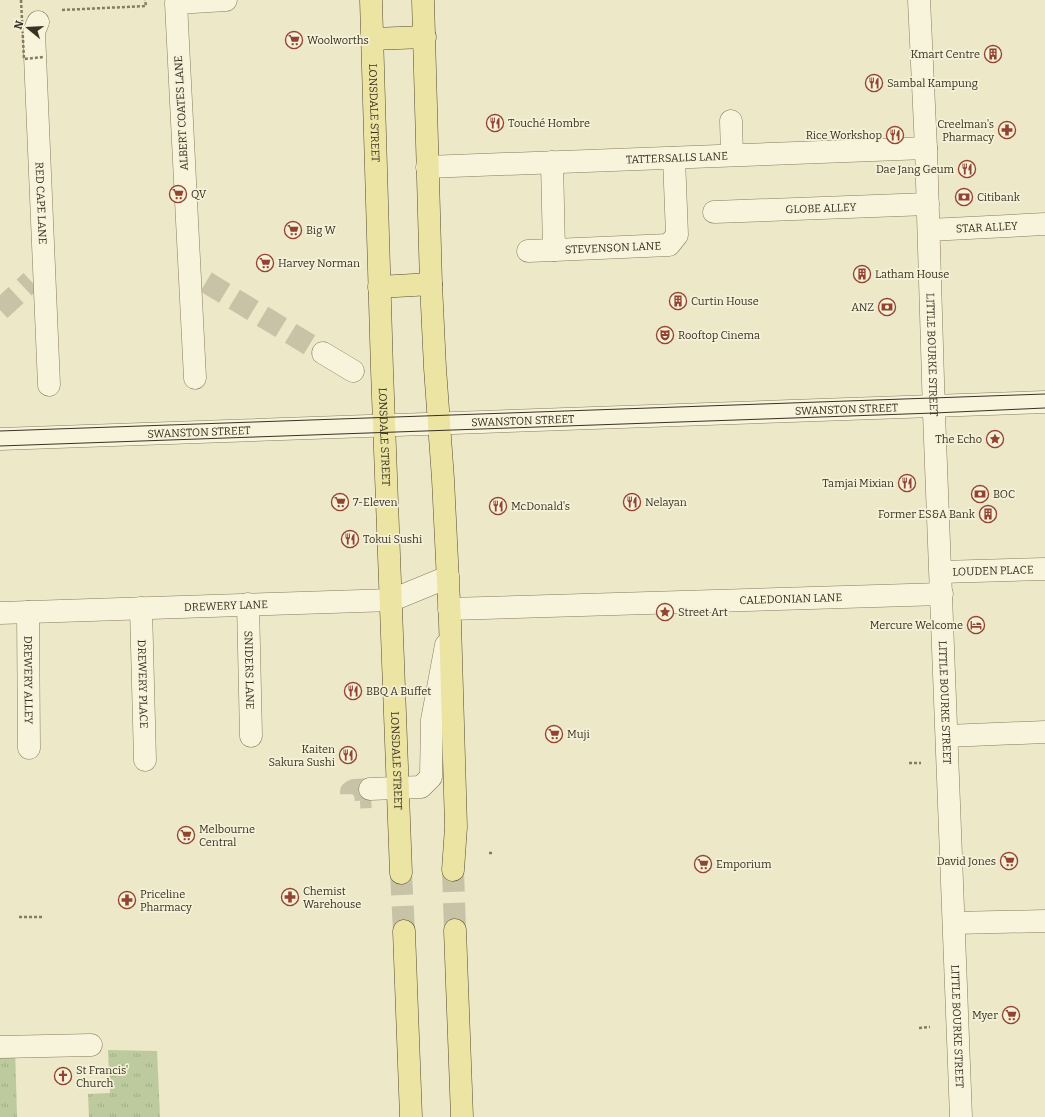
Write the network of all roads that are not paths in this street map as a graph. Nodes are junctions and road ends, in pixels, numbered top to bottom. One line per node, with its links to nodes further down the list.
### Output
1 (226, 0): 24 (street, ALBERT COATES LANE)
2 (371, 0): 7 (main road, LONSDALE STREET)
3 (423, 0): 6 (main road)
4 (919, 0): 9 (street, LITTLE BOURKE STREET)
5 (38, 22): 25 (street, RED CAPE LANE)
6 (424, 37): 7 (main road); 13 (main road)
7 (372, 39): 21 (main road, LONSDALE STREET)
8 (731, 121): 10 (street)
9 (926, 148): 10 (street, TATTERSALLS LANE); 14 (street, LITTLE BOURKE STREET)
10 (732, 155): 11 (street, TATTERSALLS LANE)
11 (674, 158): 12 (street, TATTERSALLS LANE); 18 (street, STEVENSON LANE)
12 (552, 162): 13 (street, TATTERSALLS LANE); 18 (street, STEVENSON LANE)
13 (427, 166): 20 (main road)
14 (928, 204): 15 (street, GLOBE ALLEY); 17 (street, LITTLE BOURKE STREET)
15 (714, 212)
16 (1045, 224): 17 (street, STAR ALLEY)
17 (929, 230): 27 (street, LITTLE BOURKE STREET)
18 (554, 250): 19 (street)
19 (528, 251)
20 (431, 284): 21 (main road); 28 (main road)
21 (379, 287): 29 (main road, LONSDALE STREET)
22 (323, 353): 23 (street)
23 (353, 371)
24 (194, 378)
25 (49, 385)
26 (1045, 402): 27 (street, SWANSTON STREET)
27 (934, 406): 28 (street, SWANSTON STREET); 32 (street, LITTLE BOURKE STREET)
28 (439, 423): 29 (street, SWANSTON STREET); 33 (main road)
29 (384, 425): 30 (street, SWANSTON STREET); 35 (main road, LONSDALE STREET)
30 (0, 439)
31 (1045, 569): 32 (street, LOUDEN PLACE)
32 (941, 572): 34 (street, LITTLE BOURKE STREET)
33 (448, 577): 35 (street, DREWERY LANE); 40 (main road)
34 (942, 594): 40 (street, CALEDONIAN LANE); 43 (street, LITTLE BOURKE STREET)
35 (392, 600): 36 (street, DREWERY LANE); 46 (main road, LONSDALE STREET)
36 (248, 604): 37 (street, DREWERY LANE); 42 (street, SNIDERS LANE)
37 (141, 608): 38 (street, DREWERY LANE); 45 (street, DREWERY PLACE)
38 (28, 612): 39 (street, DREWERY LANE); 44 (street, DREWERY ALLEY)
39 (0, 613)
40 (450, 616): 46 (street); 48 (main road)
41 (1045, 732): 43 (street)
42 (251, 736)
43 (947, 736): 51 (street, LITTLE BOURKE STREET)
44 (30, 748)
45 (146, 760)
46 (399, 787): 47 (street); 49 (main road, LONSDALE STREET)
47 (370, 790)
48 (453, 870)
49 (401, 873)
50 (1045, 921): 51 (street)
51 (954, 923): 58 (street, LITTLE BOURKE STREET)
52 (455, 930): 57 (main road)
53 (404, 931): 56 (main road)
54 (91, 1045): 55 (street)
55 (0, 1047)
56 (411, 1117)
57 (462, 1117)
58 (961, 1117)

